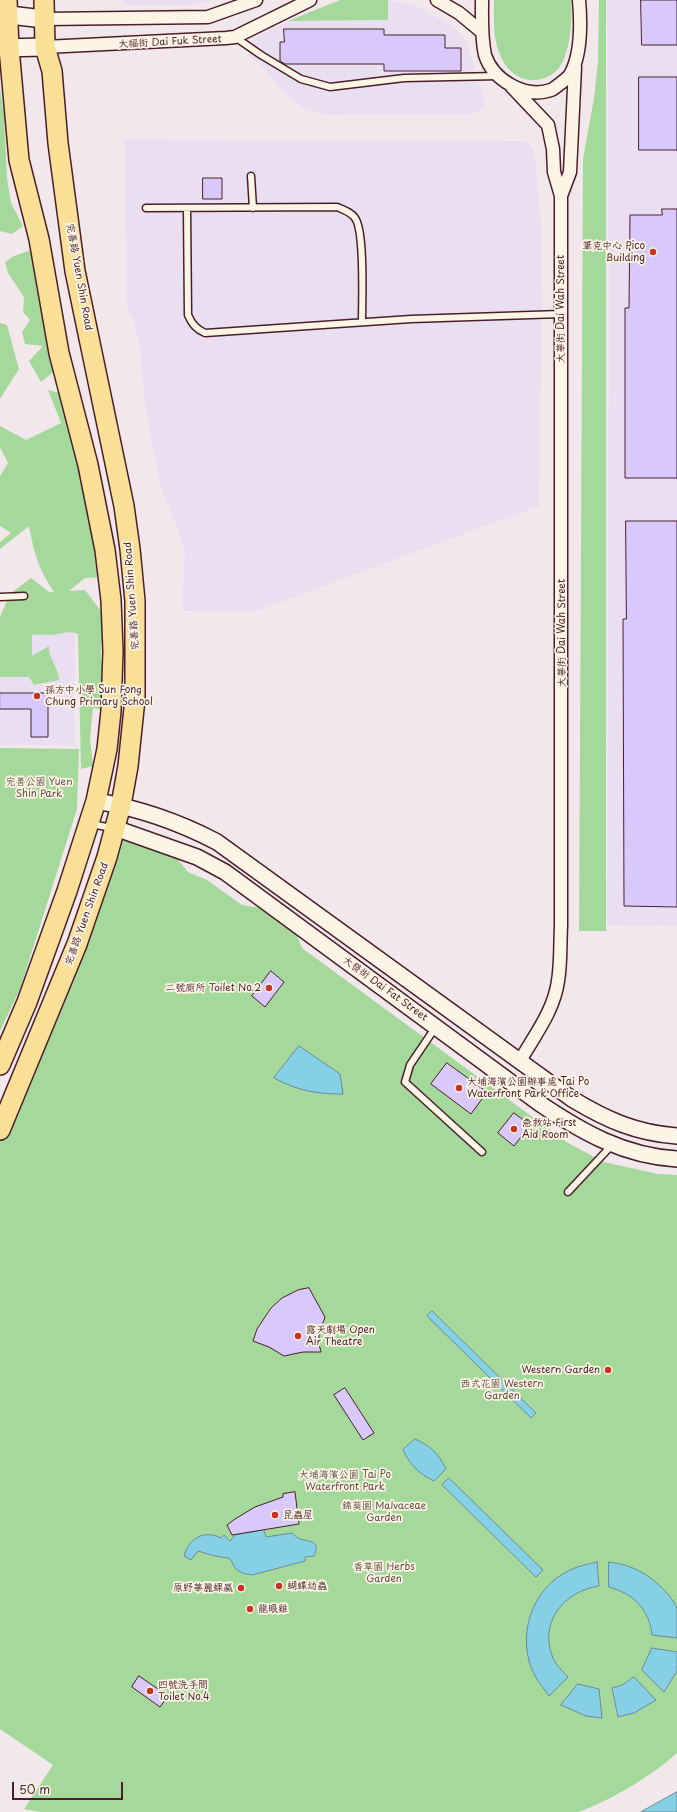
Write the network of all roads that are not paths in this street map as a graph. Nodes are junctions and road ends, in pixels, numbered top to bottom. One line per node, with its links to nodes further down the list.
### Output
1 (44, 0): 8 (main road, 完善路 Yuen Shin Road)
2 (256, 0): 8 (street)
3 (310, 0): 10 (street, 大福街 Dai Fuk Street)
4 (437, 0): 9 (street)
5 (482, 0): 9 (street)
6 (579, 0): 13 (street, 大華街 Dai Wah Street)
7 (5, 9): 8 (main road); 12 (main road)
8 (44, 19): 11 (main road, 完善路 Yuen Shin Road)
9 (482, 32): 14 (street)
10 (236, 37): 11 (street, 大福街 Dai Fuk Street); 14 (lane)
11 (45, 47): 12 (main road); 26 (main road, 完善路 Yuen Shin Road)
12 (4, 48): 25 (main road)
13 (575, 63): 15 (street); 17 (street, 大華街 Dai Wah Street)
14 (498, 76): 15 (street, 大華街 Dai Wah Street)
15 (512, 87): 17 (street, 大華街 Dai Wah Street)
16 (251, 176): 20 (lane)
17 (561, 196): 21 (street, 大華街 Dai Wah Street)
18 (146, 208): 19 (lane)
19 (187, 208): 20 (lane); 22 (lane)
20 (253, 208): 22 (lane)
21 (561, 314): 22 (lane); 30 (street, 大華街 Dai Wah Street)
22 (362, 322)
23 (24, 596): 24 (lane)
24 (0, 597)
25 (96, 801): 26 (street, 大發街 Dai Fat Street); 27 (main road)
26 (121, 805): 28 (main road, 完善路 Yuen Shin Road); 30 (street, 大發街 Dai Fat Street)
27 (89, 824): 28 (lane, 大發街 Dai Fat Street); 31 (main road)
28 (115, 828): 29 (street, 大發街 Dai Fat Street); 32 (main road, 完善路 Yuen Shin Road)
29 (436, 1027): 34 (street, 大發街 Dai Fat Street); 35 (lane)
30 (520, 1061): 33 (street, 大發街 Dai Fat Street)
31 (0, 1065)
32 (0, 1130)
33 (677, 1136)
34 (612, 1145): 36 (street, 大發街 Dai Fat Street); 37 (lane)
35 (482, 1152)
36 (677, 1158)
37 (568, 1192)

